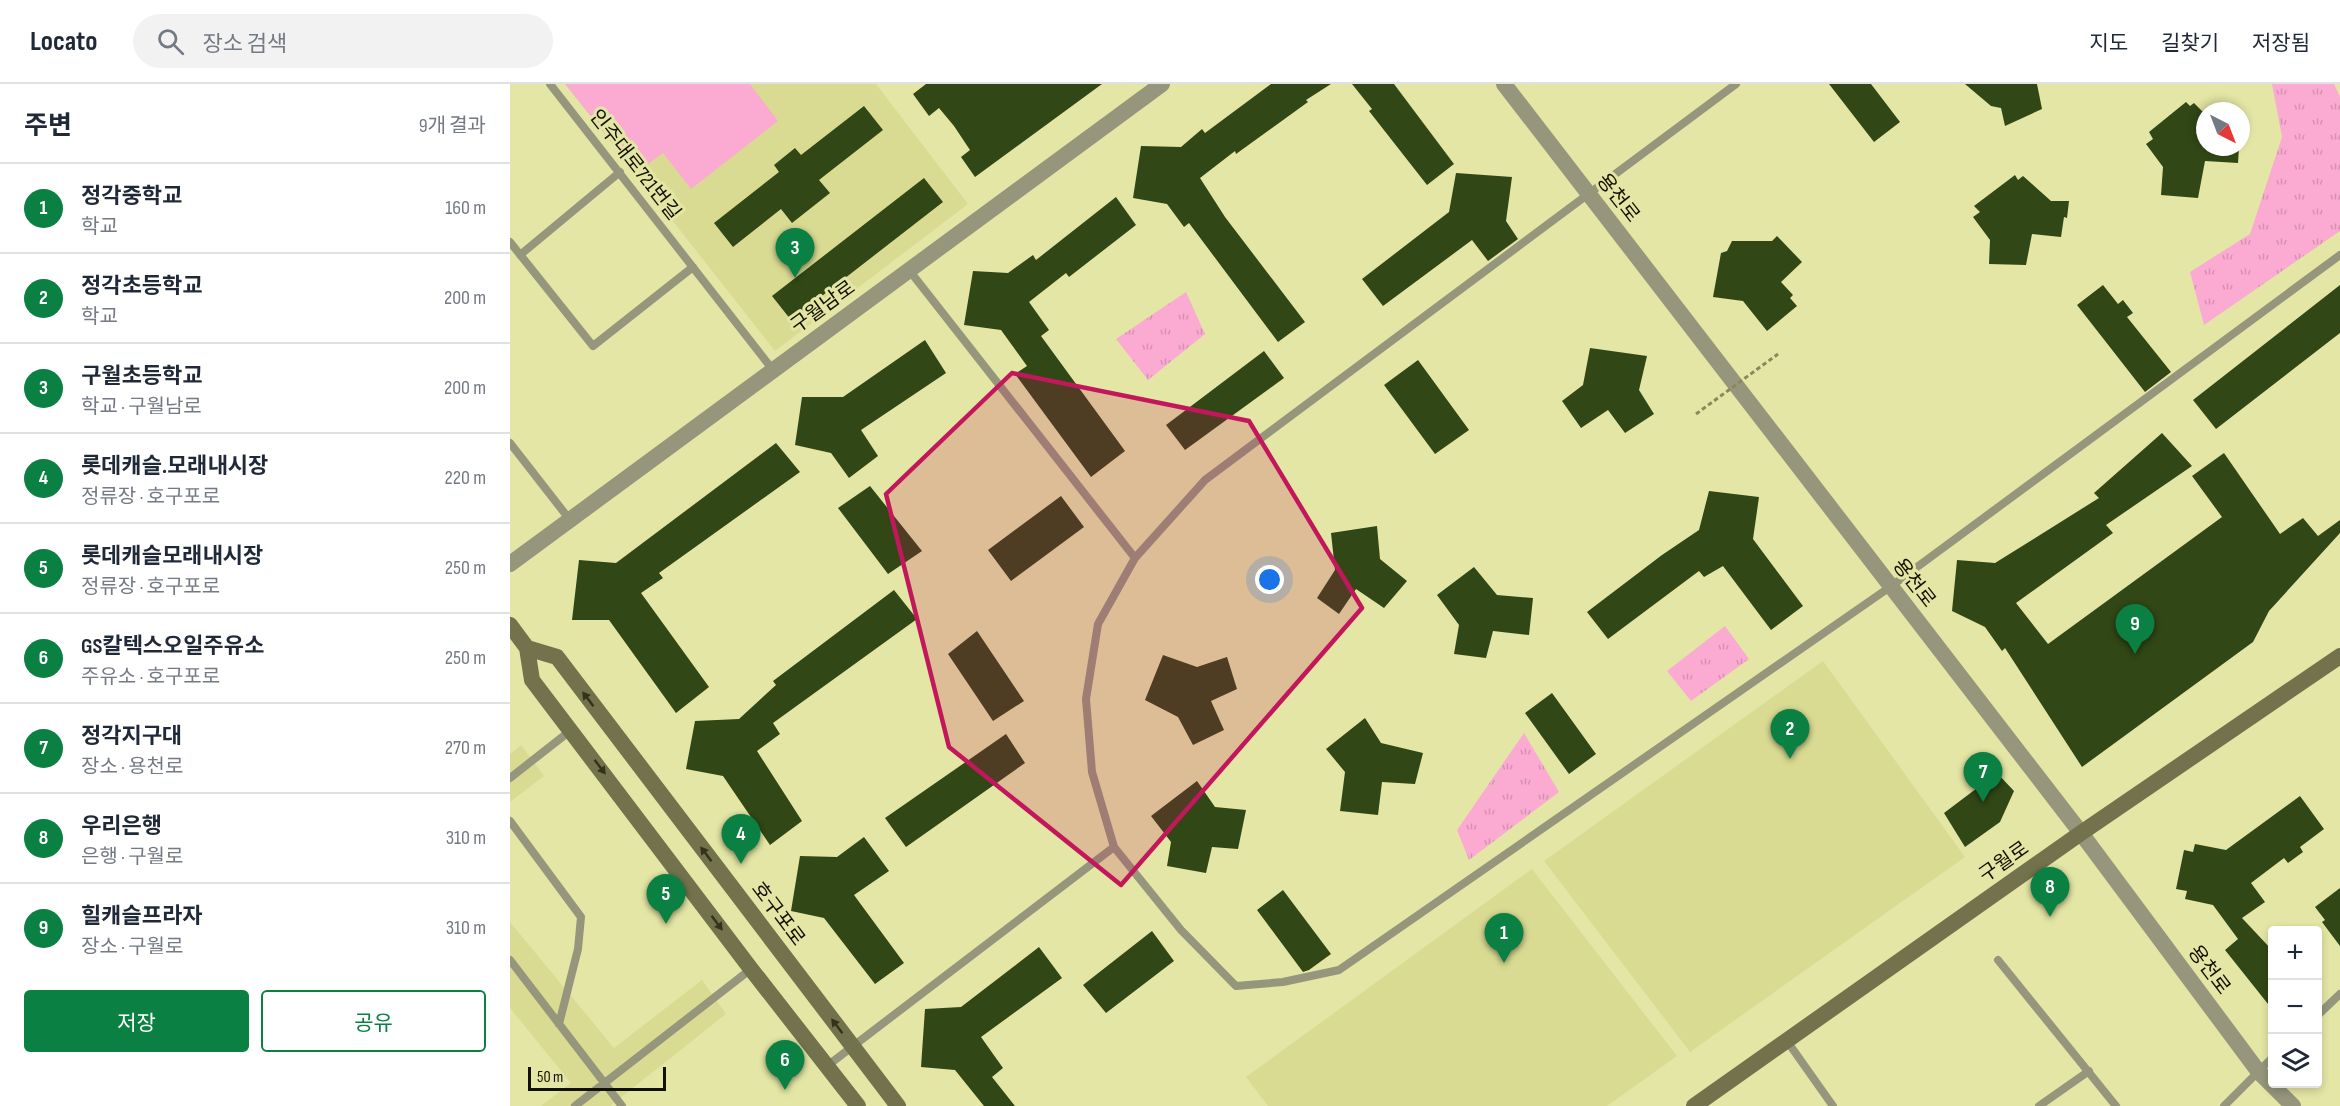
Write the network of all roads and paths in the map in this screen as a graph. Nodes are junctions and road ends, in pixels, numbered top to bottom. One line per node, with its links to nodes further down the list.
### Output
1 (550, 84): 5 (lane, 인주대로721번길)
2 (1162, 84): 11 (street, 구월남로)
3 (1504, 84): 6 (street, 용천로)
4 (1736, 84): 6 (lane)
5 (620, 172): 8 (lane); 10 (lane, 인주대로721번길)
6 (1588, 194): 17 (lane); 19 (street, 용천로)
7 (510, 242): 8 (lane)
8 (520, 255): 10 (lane)
9 (2340, 255): 19 (lane)
10 (693, 267): 13 (lane, 인주대로721번길)
11 (909, 270): 13 (street, 구월남로); 17 (lane)
12 (1778, 354): 14 (path, bridge)
13 (773, 370): 16 (street, 구월남로)
14 (1696, 414)
15 (510, 443): 16 (lane)
16 (570, 520): 18 (street, 구월남로)
17 (1135, 558): 27 (lane)
18 (510, 564)
19 (1890, 587): 26 (street, 용천로); 27 (lane)
20 (510, 626): 21 (main road)
21 (527, 648): 23 (main road); 35 (main road, 호구포로, one-way to 21)
22 (2340, 656): 26 (main road, 구월로)
23 (572, 730): 24 (lane); 30 (main road, one-way to 30)
24 (510, 778)
25 (510, 821): 33 (lane)
26 (2081, 833): 34 (main road, 구월로); 39 (street, 용천로)
27 (1114, 847): 35 (lane)
28 (510, 960): 33 (lane)
29 (1998, 960): 38 (lane)
30 (751, 969): 37 (main road); 40 (lane)
31 (2340, 993): 32 (lane)
32 (2322, 1011)
33 (559, 1024): 40 (lane)
34 (1787, 1041): 45 (main road, 구월로); 46 (lane)
35 (853, 1047): 37 (lane); 44 (main road, 호구포로)
36 (2268, 1062): 39 (lane)
37 (827, 1066): 43 (main road)
38 (2089, 1071): 47 (lane); 48 (lane)
39 (2258, 1071): 49 (lane); 50 (street, 용천로)
40 (605, 1083): 41 (lane); 42 (lane)
41 (575, 1106)
42 (622, 1106)
43 (858, 1106)
44 (898, 1106)
45 (1695, 1106)
46 (1833, 1106)
47 (2039, 1106)
48 (2116, 1106)
49 (2224, 1106)
50 (2293, 1106)

